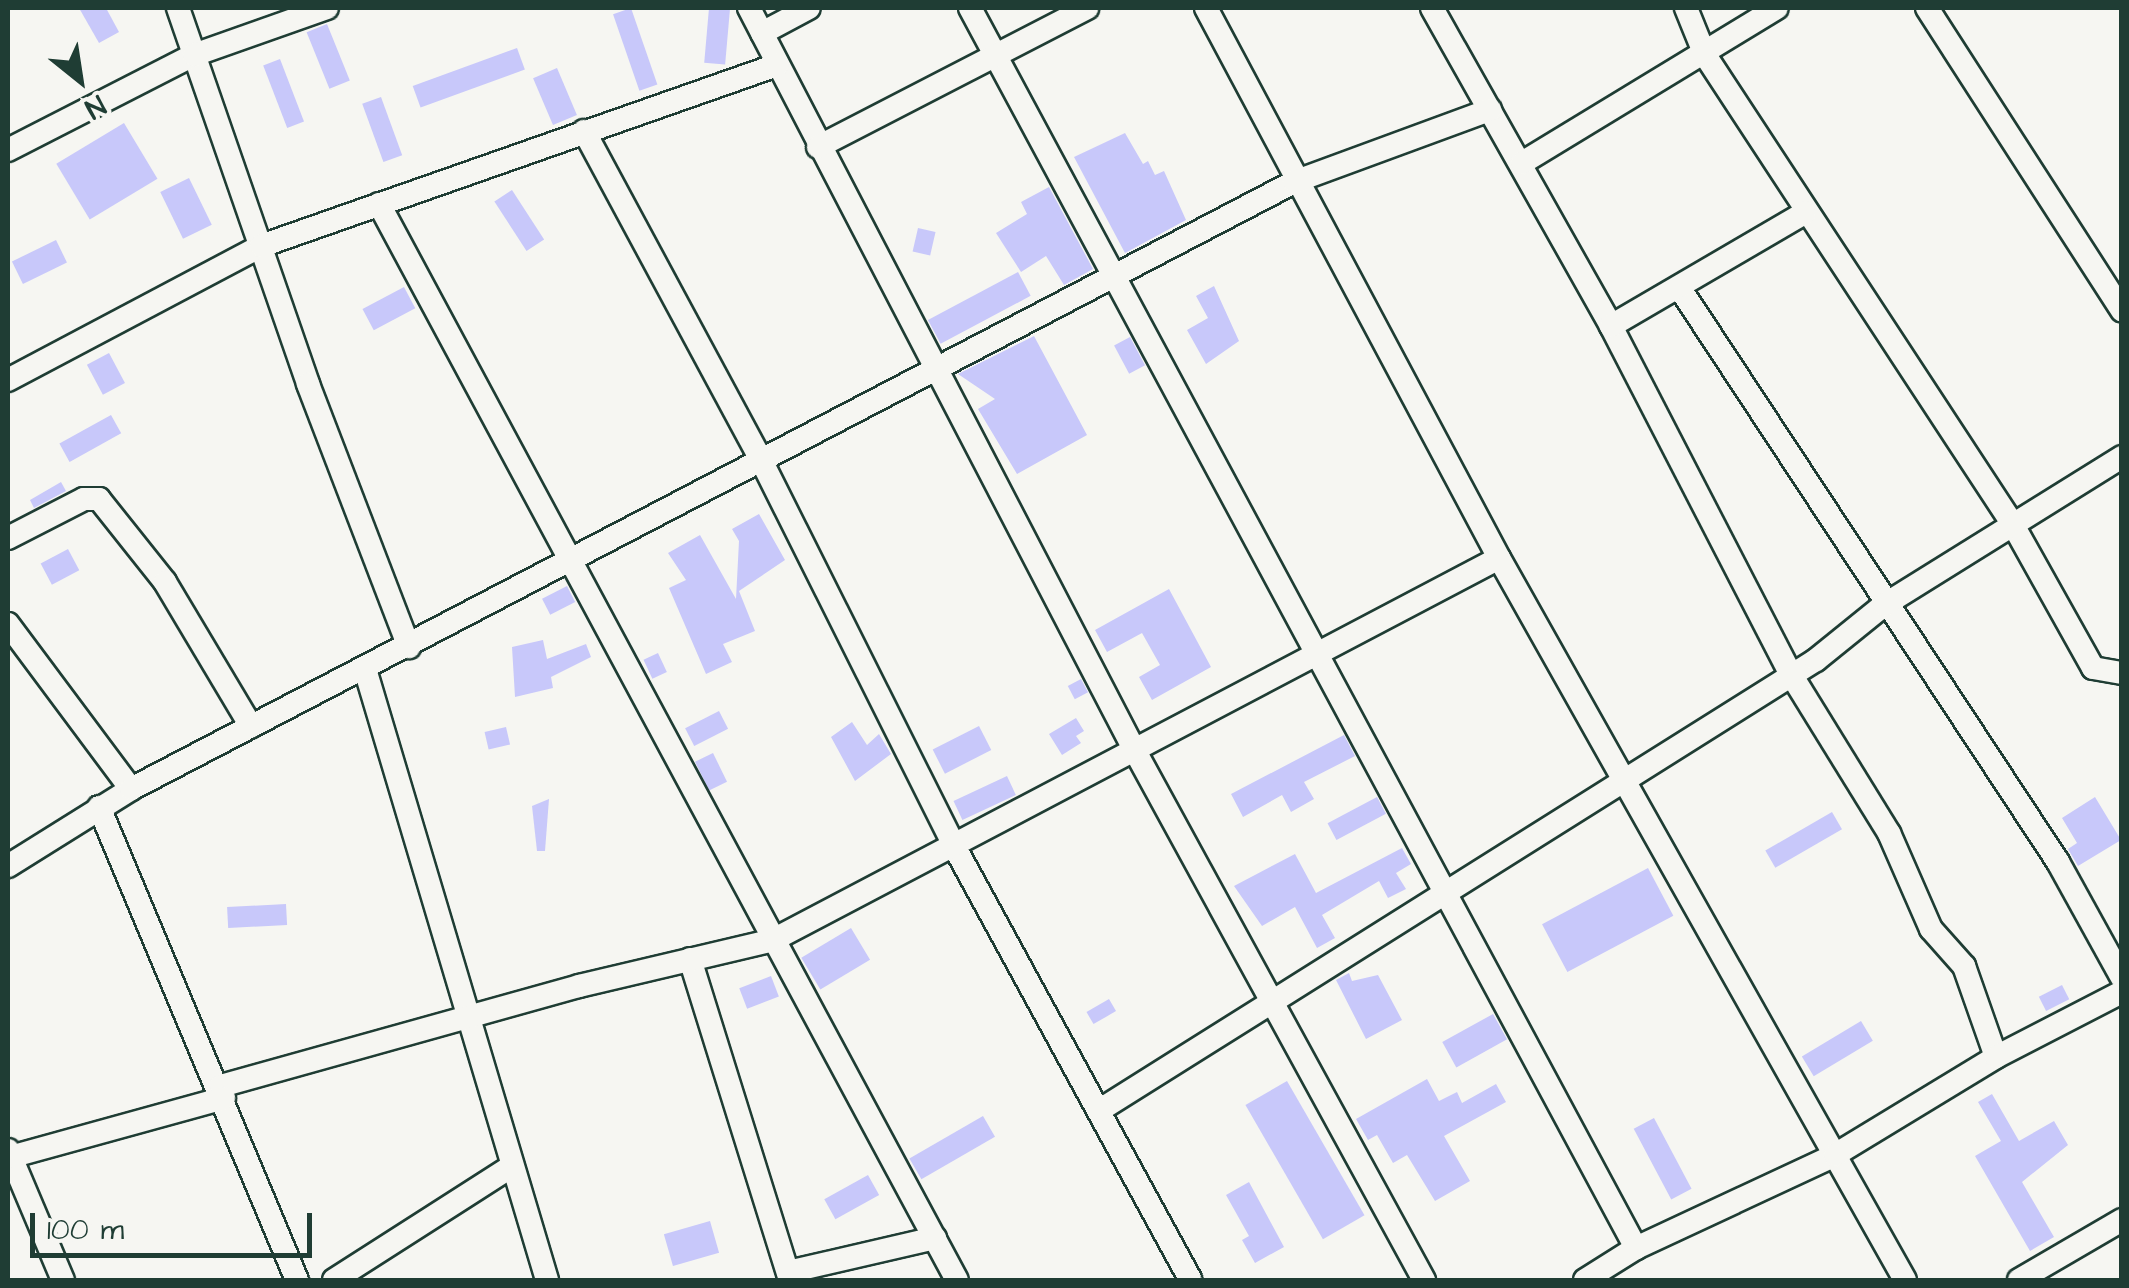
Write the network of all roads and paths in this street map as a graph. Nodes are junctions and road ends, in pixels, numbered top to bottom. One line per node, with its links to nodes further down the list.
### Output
1 (178, 8): 14 (street)
2 (327, 8): 14 (street)
3 (749, 8): 12 (street)
4 (808, 8): 12 (street)
5 (970, 8): 13 (street)
6 (1086, 8): 13 (street)
7 (1206, 8): 22 (street)
8 (1432, 8): 17 (street)
9 (1686, 8): 15 (street)
10 (1777, 8): 15 (street)
11 (1926, 8): 28 (street)
12 (762, 33): 16 (street)
13 (994, 52): 19 (street); 26 (street)
14 (194, 55): 20 (street); 25 (street)
15 (1705, 55): 21 (street); 24 (street)
16 (777, 64): 18 (street); 19 (street)
17 (1490, 110): 21 (street); 22 (street)
18 (584, 131): 23 (street); 33 (street)
19 (818, 148): 30 (street)
20 (8, 150)
21 (1522, 163): 29 (street)
22 (1294, 182): 26 (street); 36 (street)
23 (380, 204): 25 (street); 37 (street)
24 (1804, 213): 27 (street); 34 (street)
25 (261, 246): 31 (street); 40 (street)
26 (1118, 275): 30 (street); 41 (street)
27 (1679, 287): 29 (street); 38 (street)
28 (2122, 311)
29 (1611, 326): 44 (street)
30 (939, 371): 33 (street); 46 (street)
31 (8, 380)
32 (2122, 457): 34 (street)
33 (762, 462): 37 (street); 50 (street)
34 (2012, 523): 38 (street); 43 (street)
35 (8, 538): 45 (street)
36 (1499, 558): 41 (street); 47 (street)
37 (572, 561): 40 (street); 53 (street)
38 (1884, 605): 44 (street); 55 (street)
39 (8, 624): 48 (street)
40 (409, 647): 42 (street)
41 (1320, 654): 46 (street); 52 (street)
42 (365, 668): 45 (street); 58 (street)
43 (2122, 673)
44 (1792, 676): 47 (street); 59 (street)
45 (251, 726): 48 (street)
46 (1134, 751): 50 (street); 57 (street)
47 (1622, 778): 52 (street); 63 (street)
48 (131, 789): 49 (street)
49 (99, 807): 51 (street); 60 (street)
50 (954, 846): 53 (street); 61 (street)
51 (8, 866)
52 (1446, 893): 57 (street); 68 (street)
53 (773, 940): 54 (street); 67 (street)
54 (690, 960): 58 (street); 69 (street)
55 (2122, 978)
56 (2122, 992): 59 (street)
57 (1274, 1004): 61 (street); 76 (street)
58 (468, 1017): 60 (street); 64 (street)
59 (1996, 1057): 63 (street)
60 (222, 1092): 62 (street); 71 (street)
61 (1100, 1110): 75 (street)
62 (9, 1154): 65 (street)
63 (1835, 1155): 68 (street); 78 (street)
64 (512, 1166): 72 (street); 73 (street)
65 (16, 1191): 70 (street)
66 (2122, 1220): 79 (street)
67 (935, 1238): 69 (street); 74 (street)
68 (1636, 1248): 77 (street)
69 (789, 1276)
70 (63, 1280)
71 (297, 1280)
72 (334, 1280)
73 (546, 1280)
74 (957, 1280)
75 (1192, 1280)
76 (1424, 1280)
77 (1585, 1280)
78 (1905, 1280)
79 (2019, 1280)

